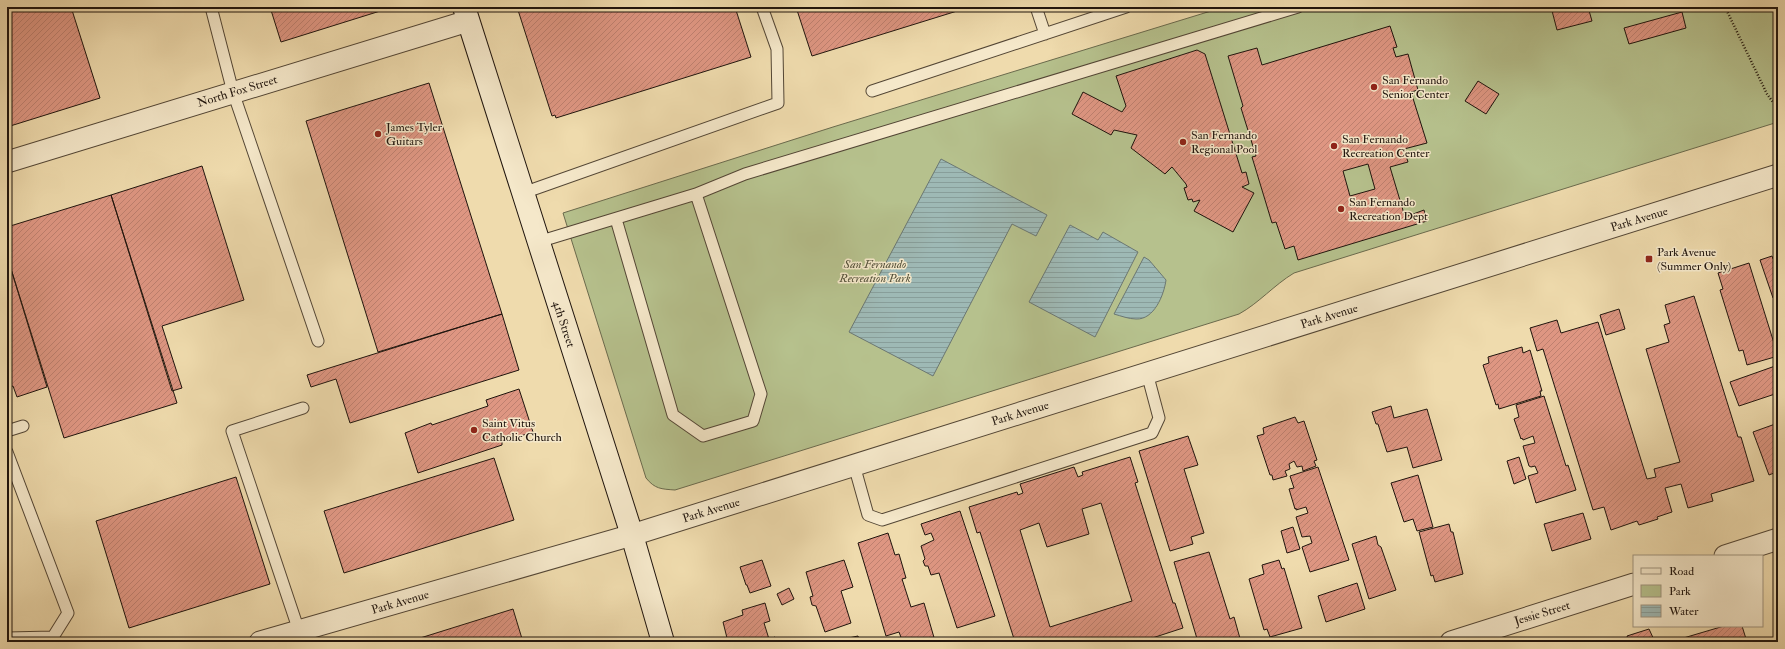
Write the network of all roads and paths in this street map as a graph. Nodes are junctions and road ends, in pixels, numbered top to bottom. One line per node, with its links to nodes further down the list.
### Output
1 (211, 7): 10 (lane)
2 (762, 7): 14 (lane)
3 (1036, 7): 8 (lane)
4 (1126, 7): 8 (lane)
5 (1298, 7): 15 (lane)
6 (1725, 7): 11 (path)
7 (466, 14): 10 (street, North Fox Street); 14 (street, 4th Street)
8 (1045, 34): 9 (lane)
9 (872, 91)
10 (233, 92): 12 (street, North Fox Street); 18 (lane)
11 (1778, 109)
12 (7, 162)
13 (1778, 175): 19 (street, Park Avenue)
14 (523, 193): 17 (street, 4th Street)
15 (696, 194): 16 (lane); 16 (lane)
16 (616, 219): 17 (lane)
17 (538, 242): 26 (street, 4th Street)
18 (318, 341)
19 (1147, 373): 24 (street, Park Avenue); 24 (lane)
20 (303, 408): 30 (lane)
21 (23, 426): 22 (lane)
22 (7, 431)
23 (7, 452): 25 (lane)
24 (854, 465): 26 (street, Park Avenue)
25 (11, 475): 31 (lane)
26 (632, 535): 30 (street, Park Avenue); 33 (street, 4th Street)
27 (1778, 539): 28 (street)
28 (1728, 555)
29 (1633, 584): 34 (street, Jessie Street)
30 (299, 631): 32 (street, Park Avenue)
31 (7, 638)
32 (260, 642)
33 (663, 642)
34 (1451, 642)

